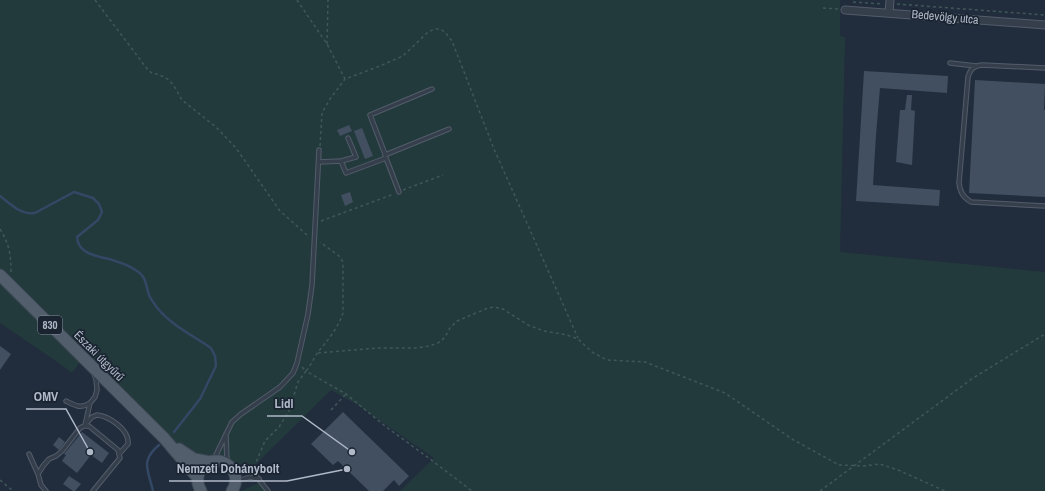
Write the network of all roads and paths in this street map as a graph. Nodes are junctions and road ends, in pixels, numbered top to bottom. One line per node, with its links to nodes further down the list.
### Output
1 (95, 0): 28 (path)
2 (297, 0): 10 (path)
3 (328, 0): 10 (path)
4 (890, 2): 5 (path); 7 (street); 8 (path)
5 (846, 6): 6 (path); 7 (street, Bedevölgy utca)
6 (823, 8)
7 (888, 13): 9 (street, Bedevölgy utca)
8 (1045, 15)
9 (1045, 25)
10 (327, 44): 14 (path)
11 (950, 63): 12 (lane)
12 (976, 66): 13 (lane); 24 (lane)
13 (1045, 68)
14 (345, 79): 18 (path); 32 (path)
15 (432, 89): 19 (lane)
16 (449, 129): 19 (lane)
17 (348, 138): 20 (lane)
18 (320, 150): 21 (lane)
19 (386, 156): 20 (lane); 23 (lane)
20 (341, 161): 21 (lane)
21 (319, 162): 27 (lane)
22 (443, 175): 23 (path)
23 (399, 192): 25 (path)
24 (1045, 206)
25 (327, 219)
26 (0, 229): 30 (path)
27 (314, 239): 28 (lane); 33 (path)
28 (314, 249): 35 (lane)
29 (0, 275): 30 (main road, Északi útgyűrű / 830)
30 (10, 286): 34 (main road, Északi útgyűrű / 830)
31 (1045, 334): 48 (path)
32 (578, 340): 33 (path); 48 (path)
33 (318, 353): 36 (path)
34 (89, 363): 39 (lane); 43 (main road, Északi útgyűrű / 830)
35 (297, 363): 36 (path); 42 (lane)
36 (306, 371): 37 (path); 49 (path)
37 (346, 394): 40 (path); 60 (path)
38 (66, 400): 39 (lane)
39 (90, 403): 41 (lane)
40 (331, 410)
41 (84, 426): 44 (lane); 44 (lane); 50 (lane)
42 (226, 433): 46 (lane); 47 (lane)
43 (164, 438): 46 (main road, Északi útgyűrű / 830); 51 (main road, Északi útgyűrű / 830)
44 (120, 453): 57 (lane)
45 (29, 454): 50 (lane)
46 (211, 461): 47 (main road, 830); 51 (main road)
47 (230, 466): 49 (lane); 54 (main road)
48 (854, 466): 61 (path); 62 (path)
49 (252, 471): 53 (lane)
50 (38, 474): 56 (lane)
51 (198, 477): 58 (main road)
52 (0, 480): 55 (path)
53 (259, 480): 54 (lane); 59 (lane)
54 (234, 488)
55 (13, 491)
56 (46, 491)
57 (93, 491)
58 (201, 491)
59 (268, 491)
60 (472, 491)
61 (820, 491)
62 (944, 491)

